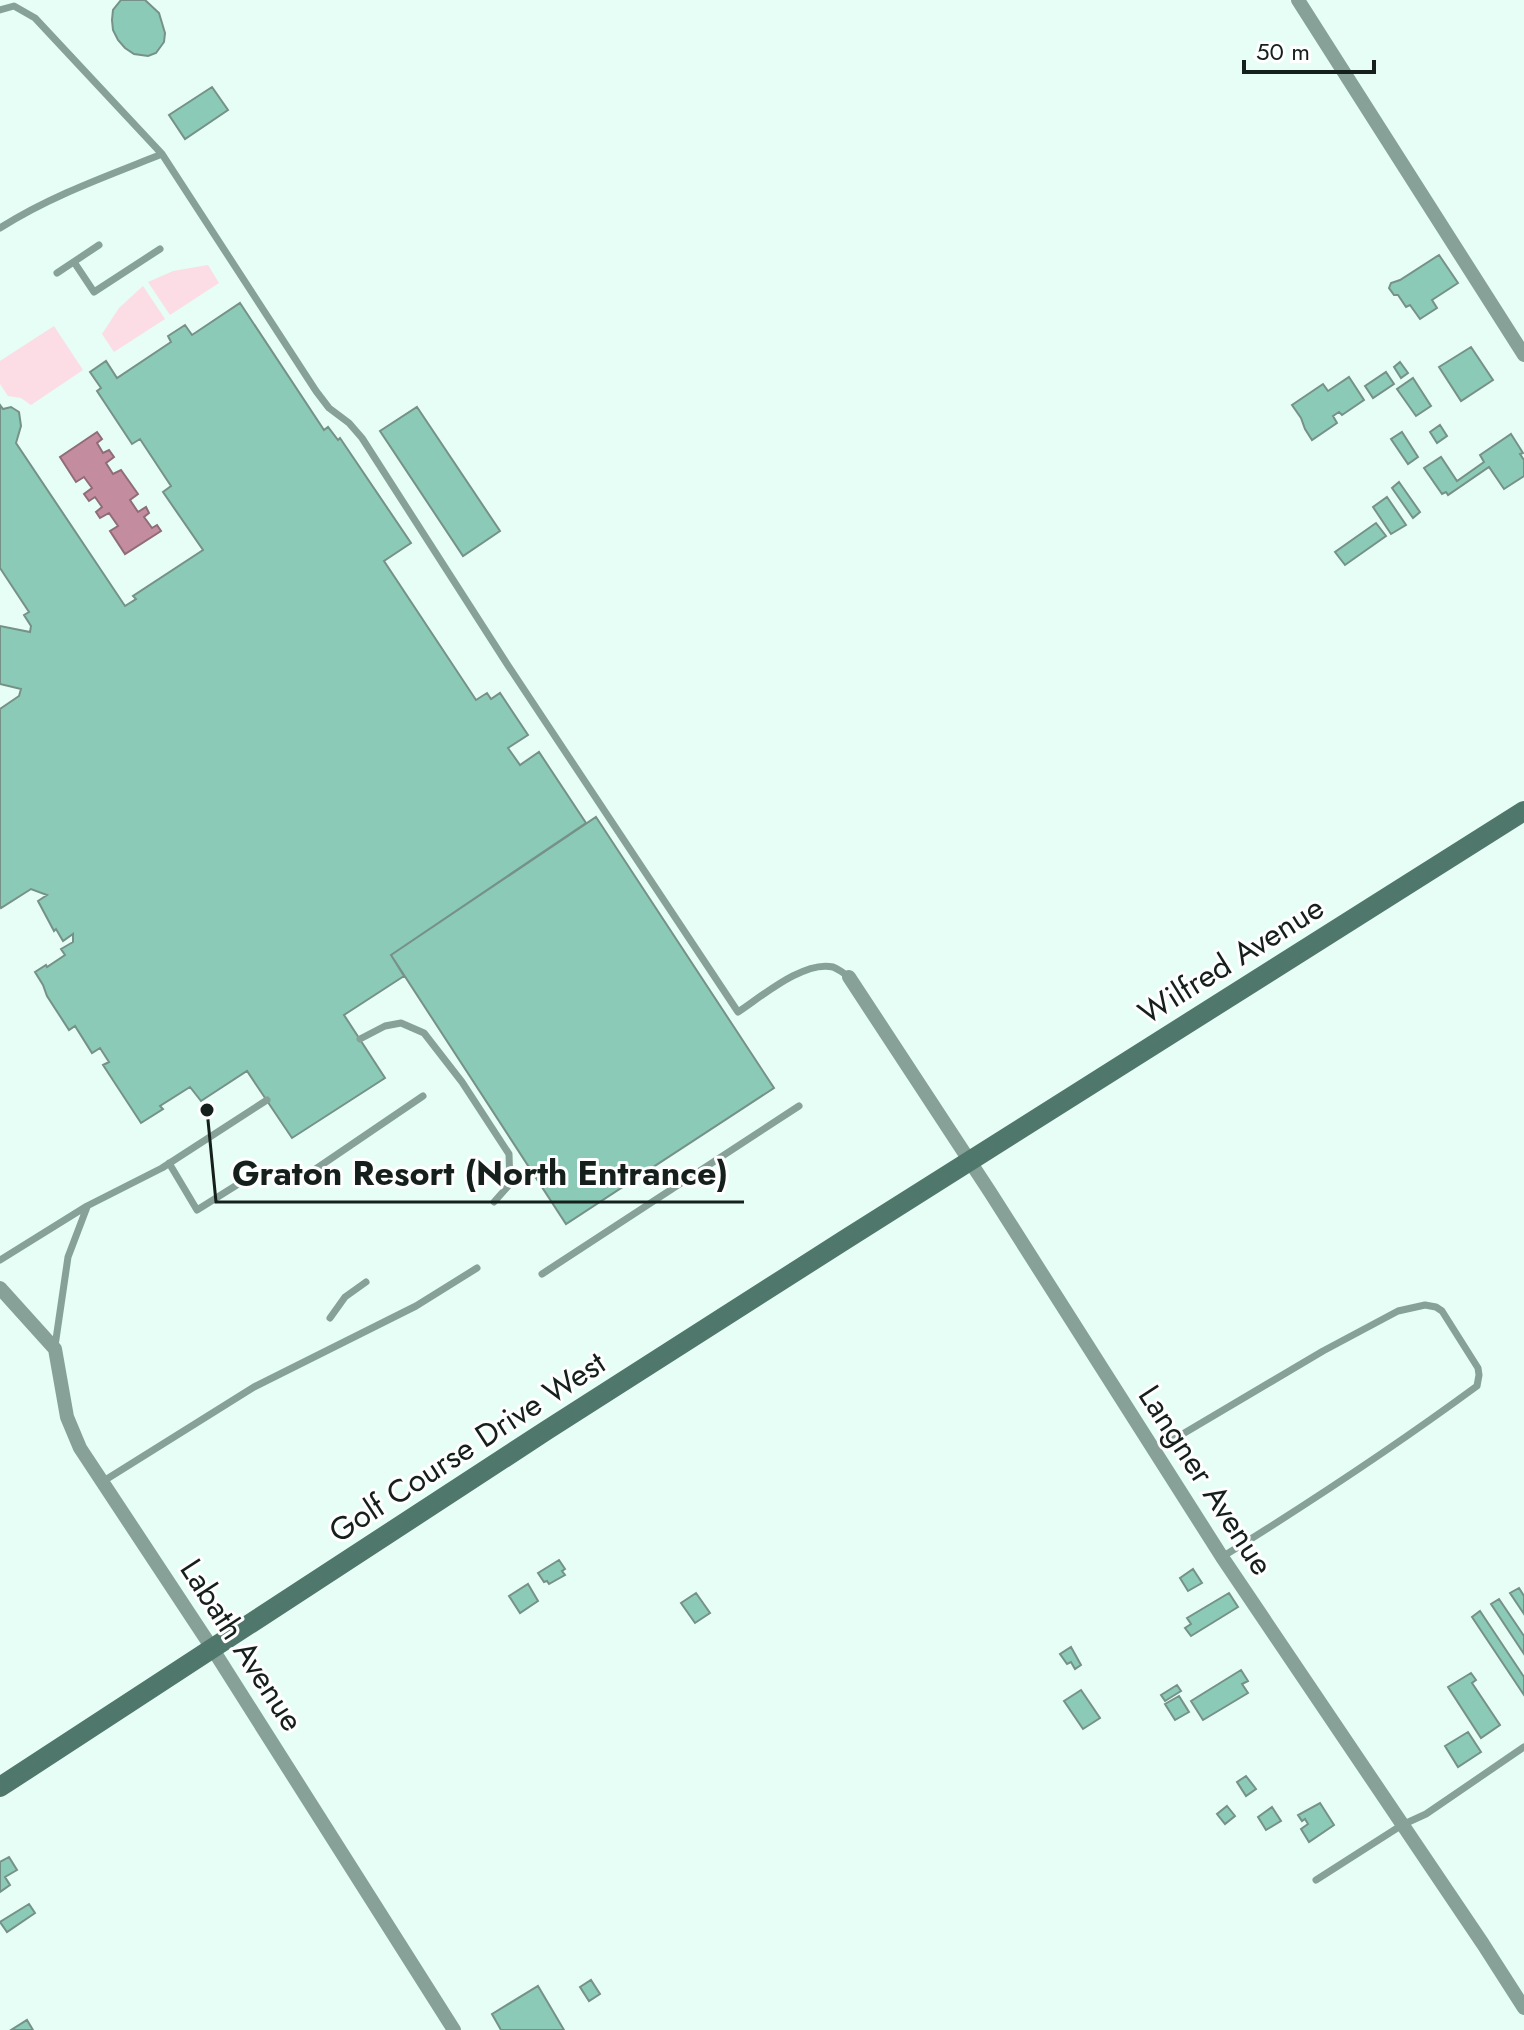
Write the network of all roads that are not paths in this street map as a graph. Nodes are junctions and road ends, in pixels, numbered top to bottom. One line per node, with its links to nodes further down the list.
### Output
1 (1298, 0): 10 (street)
2 (16, 3): 3 (lane); 4 (lane)
3 (0, 10)
4 (162, 154): 5 (lane); 12 (lane)
5 (0, 228)
6 (99, 245): 8 (lane)
7 (160, 249): 8 (lane)
8 (74, 262): 9 (lane)
9 (57, 273)
10 (1524, 355)
11 (1524, 811): 17 (street, Wilfred Avenue)
12 (849, 977): 17 (street, Langner Avenue)
13 (360, 1039): 21 (lane)
14 (423, 1096): 19 (lane)
15 (267, 1100): 18 (lane)
16 (799, 1106): 25 (lane)
17 (969, 1160): 30 (street, Langner Avenue); 33 (street, Golf Course Drive West)
18 (169, 1163): 20 (lane); 22 (lane)
19 (298, 1181)
20 (240, 1183)
21 (494, 1202)
22 (87, 1206): 23 (lane); 29 (lane)
23 (0, 1260)
24 (477, 1268): 31 (lane)
25 (542, 1274)
26 (366, 1282): 28 (lane)
27 (0, 1288): 29 (street)
28 (330, 1318)
29 (55, 1349): 31 (street, Labath Avenue)
30 (1154, 1451): 32 (street, Langner Avenue); 32 (lane)
31 (102, 1482): 33 (street, Labath Avenue)
32 (1222, 1557): 36 (street, Langner Avenue)
33 (212, 1648): 35 (street, Golf Course Drive West); 39 (street, Labath Avenue)
34 (1524, 1747): 36 (lane)
35 (0, 1787)
36 (1402, 1825): 37 (lane); 38 (street, Langner Avenue)
37 (1316, 1880)
38 (1524, 2008)
39 (454, 2030)

